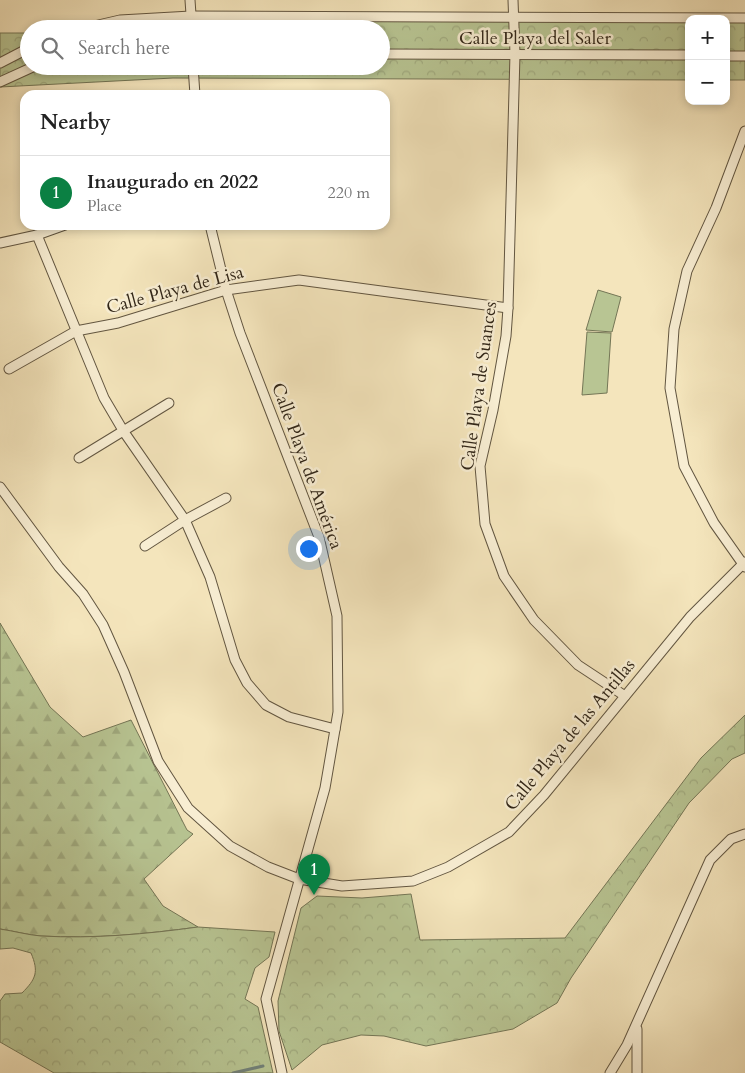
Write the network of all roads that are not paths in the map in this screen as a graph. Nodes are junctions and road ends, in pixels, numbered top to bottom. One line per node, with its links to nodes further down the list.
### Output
1 (190, 0): 3 (street)
2 (513, 0): 4 (street, Calle Playa de Suances)
3 (192, 16): 4 (street, Calle Playa del Saler); 6 (street, Calle Playa del Saler); 7 (street)
4 (513, 18): 5 (street, Calle Playa del Saler); 10 (street, Calle Playa de Suances)
5 (745, 18)
6 (120, 20)
7 (192, 20)
8 (20, 53): 14 (street)
9 (390, 54): 10 (street, Calle Playa del Saler)
10 (515, 54): 11 (street, Calle Playa del Saler); 25 (street, Calle Playa de Suances)
11 (685, 56)
12 (730, 56): 13 (street)
13 (745, 56)
14 (0, 63)
15 (20, 73): 17 (street)
16 (194, 75): 18 (street)
17 (0, 82)
18 (195, 90)
19 (745, 131): 35 (street)
20 (51, 230): 22 (street)
21 (211, 230): 24 (street, Calle Playa de América)
22 (37, 235): 23 (street); 26 (street)
23 (0, 243)
24 (226, 290): 25 (street, Calle Playa de Lisa); 26 (street, Calle Playa de Lisa); 37 (street, Calle Playa de América)
25 (508, 308): 36 (street, Calle Playa de Suances)
26 (76, 330): 27 (street, Calle Playa de Lisa); 29 (street)
27 (9, 369)
28 (169, 403): 29 (street)
29 (124, 432): 30 (street); 33 (street)
30 (79, 458)
31 (0, 487): 39 (street, Calle Playa de las Antillas)
32 (226, 498): 33 (street)
33 (185, 520): 34 (street); 37 (street)
34 (145, 546)
35 (744, 564): 36 (street, Calle Playa de las Antillas)
36 (625, 696): 39 (street, Calle Playa de las Antillas)
37 (335, 729): 39 (street, Calle Playa de América)
38 (745, 834): 40 (street)
39 (299, 879): 41 (street, Calle Playa de América)
40 (638, 1021): 42 (street); 43 (street)
41 (282, 1073)
42 (610, 1073)
43 (636, 1073)

